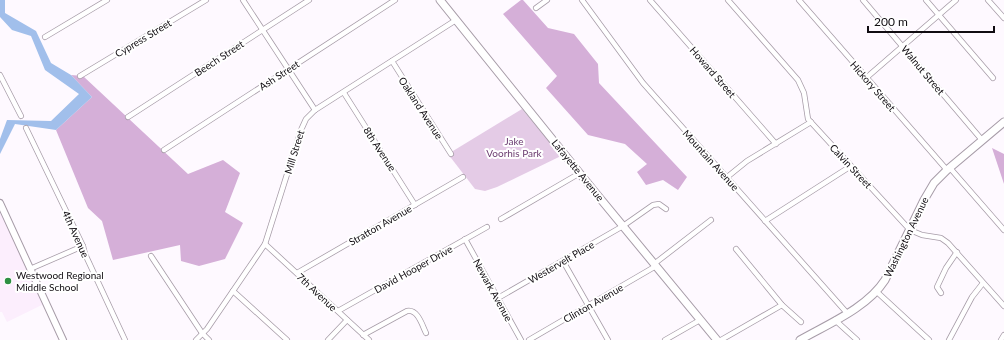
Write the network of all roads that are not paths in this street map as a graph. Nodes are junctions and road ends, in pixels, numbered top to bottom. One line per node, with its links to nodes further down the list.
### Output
1 (107, 0): 21 (street)
2 (206, 0): 26 (street, Cypress Street)
3 (244, 0): 20 (street)
4 (309, 0): 20 (street, Beech Street)
5 (395, 0): 24 (street, Ash Street)
6 (440, 0): 19 (main road, Lafayette Avenue)
7 (547, 0): 16 (street)
8 (582, 0): 44 (street, Mountain Avenue)
9 (650, 0): 37 (street, Howard Street)
10 (728, 0): 33 (street, Calvin Street)
11 (799, 0): 27 (street, Hickory Street)
12 (863, 0): 22 (street, Walnut Street)
13 (926, 0): 17 (street)
14 (956, 0): 17 (street)
15 (988, 0): 18 (street)
16 (536, 8)
17 (938, 15): 22 (street); 28 (street)
18 (1004, 18)
19 (456, 20): 23 (street, Mill Street); 42 (main road, Lafayette Avenue)
20 (263, 30): 24 (street); 32 (street, Beech Street)
21 (45, 38)
22 (902, 46): 27 (street); 36 (street, Walnut Street)
23 (392, 61): 29 (street, Mill Street); 39 (street, Oakland Avenue)
24 (288, 69): 30 (street); 38 (street, Ash Street)
25 (0, 75): 31 (street)
26 (80, 76)
27 (866, 78): 41 (street, Hickory Street)
28 (993, 78)
29 (344, 93): 30 (street, Mill Street); 46 (street, 8th Avenue)
30 (315, 110): 56 (street, Mill Street)
31 (21, 116)
32 (128, 117)
33 (810, 122): 37 (street); 40 (street, Calvin Street)
34 (1004, 122): 36 (main road, Washington Avenue)
35 (26, 128): 57 (street, 4th Avenue)
36 (982, 140): 41 (main road, Washington Avenue)
37 (776, 144): 44 (street)
38 (164, 150)
39 (451, 154)
40 (851, 166): 50 (street); 53 (street, Calvin Street)
41 (948, 169): 53 (main road, Washington Avenue); 54 (street, Hickory Street)
42 (580, 173): 48 (street); 51 (main road, Lafayette Avenue)
43 (463, 177): 46 (street, Stratton Avenue)
44 (726, 178): 50 (street, Mountain Avenue)
45 (0, 202): 63 (main road)
46 (416, 205): 64 (street, Stratton Avenue)
47 (666, 209): 51 (street, Westervelt Place)
48 (501, 219)
49 (711, 220): 62 (street, Clinton Avenue)
50 (765, 221): 74 (street, Mountain Avenue)
51 (623, 226): 61 (street, Westervelt Place); 62 (main road, Lafayette Avenue)
52 (488, 227): 55 (street, David Hooper Drive)
53 (910, 230): 59 (street, Calvin Street); 67 (main road, Washington Avenue)
54 (1004, 230)
55 (466, 239): 69 (street, Newark Avenue); 73 (street, David Hooper Drive)
56 (265, 244): 64 (street, 7th Avenue); 66 (street, Mill Street)
57 (83, 246): 63 (street); 84 (street, 4th Avenue)
58 (736, 249): 70 (street)
59 (957, 252): 65 (street, Calvin Street); 68 (street)
60 (151, 256): 79 (street)
61 (562, 261): 69 (street, Westervelt Place); 71 (street)
62 (655, 265): 71 (street, Clinton Avenue); 76 (main road, Lafayette Avenue)
63 (30, 269): 83 (main road)
64 (297, 273): 73 (street, 7th Avenue)
65 (983, 283): 72 (street, Calvin Street); 99 (street)
66 (233, 291): 79 (street, Mill Street); 87 (street)
67 (877, 292): 74 (main road, Washington Avenue); 98 (street)
68 (941, 293)
69 (498, 298): 90 (street, Newark Avenue)
70 (782, 305): 78 (street); 95 (street)
71 (588, 306): 91 (street, Clinton Avenue); 92 (street)
72 (1004, 306)
73 (338, 311): 75 (street, 7th Avenue)
74 (847, 313): 77 (main road, Washington Avenue)
75 (347, 320): 81 (street, 7th Avenue); 88 (street)
76 (700, 320): 93 (street); 94 (main road, Lafayette Avenue)
77 (835, 320): 96 (main road, Washington Avenue); 97 (street)
78 (801, 322)
79 (202, 333): 85 (street, Mill Street); 86 (street)
80 (426, 333): 81 (street)
81 (363, 335): 89 (street, 7th Avenue)
82 (1004, 335): 100 (street)
83 (63, 340)
84 (125, 340)
85 (196, 340)
86 (210, 340)
87 (287, 340)
88 (328, 340)
89 (369, 340)
90 (521, 340)
91 (529, 340)
92 (608, 340)
93 (666, 340)
94 (717, 340)
95 (721, 340)
96 (800, 340)
97 (857, 340)
98 (929, 340)
99 (949, 340)
100 (1001, 340)

